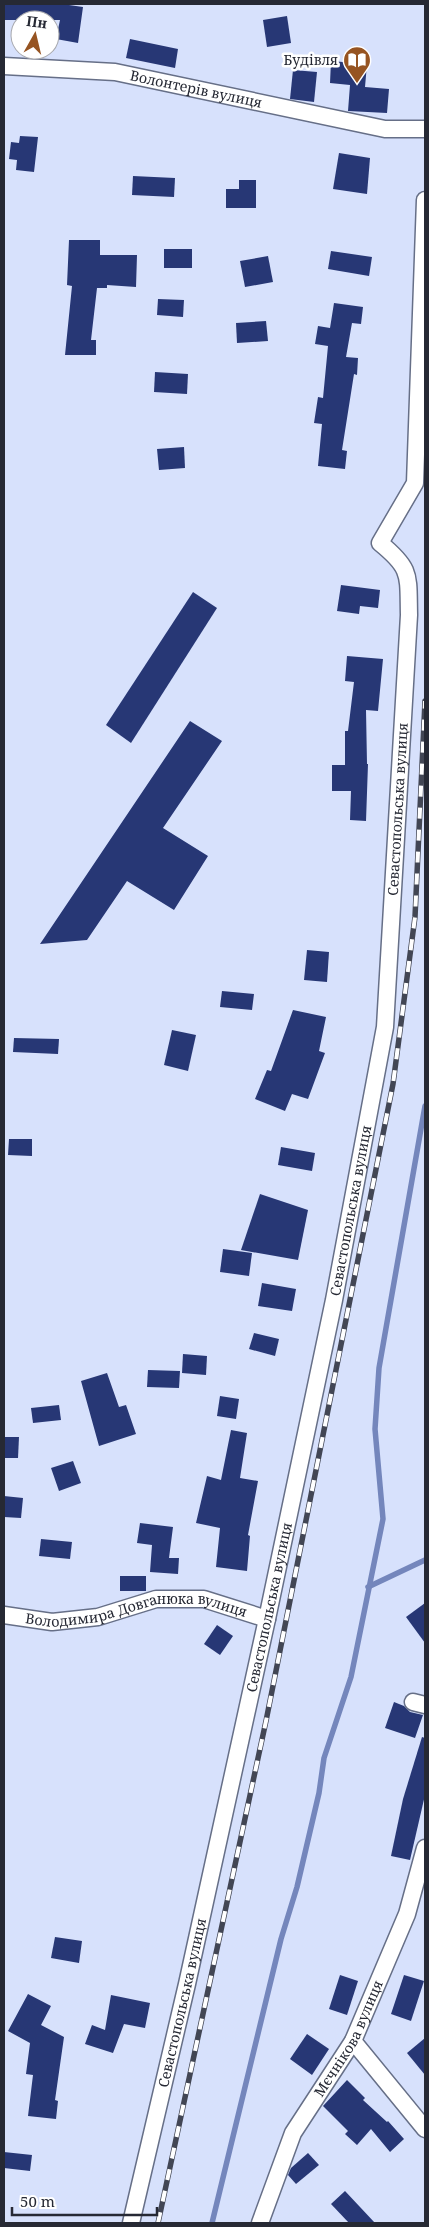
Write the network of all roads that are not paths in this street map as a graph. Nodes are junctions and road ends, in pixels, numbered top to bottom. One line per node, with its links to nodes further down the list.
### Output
1 (4, 66): 2 (street, Волонтерів вулиця)
2 (425, 129)
3 (425, 200): 5 (street, Севастопольська вулиця)
4 (4, 1615): 5 (street, Володимира Довганюка вулиця)
5 (267, 1620): 9 (street, Севастопольська вулиця)
6 (425, 1848): 7 (street, Мєчнікова вулиця)
7 (352, 2041): 8 (street); 10 (street, Мєчнікова вулиця)
8 (425, 2129)
9 (131, 2223)
10 (260, 2223)

